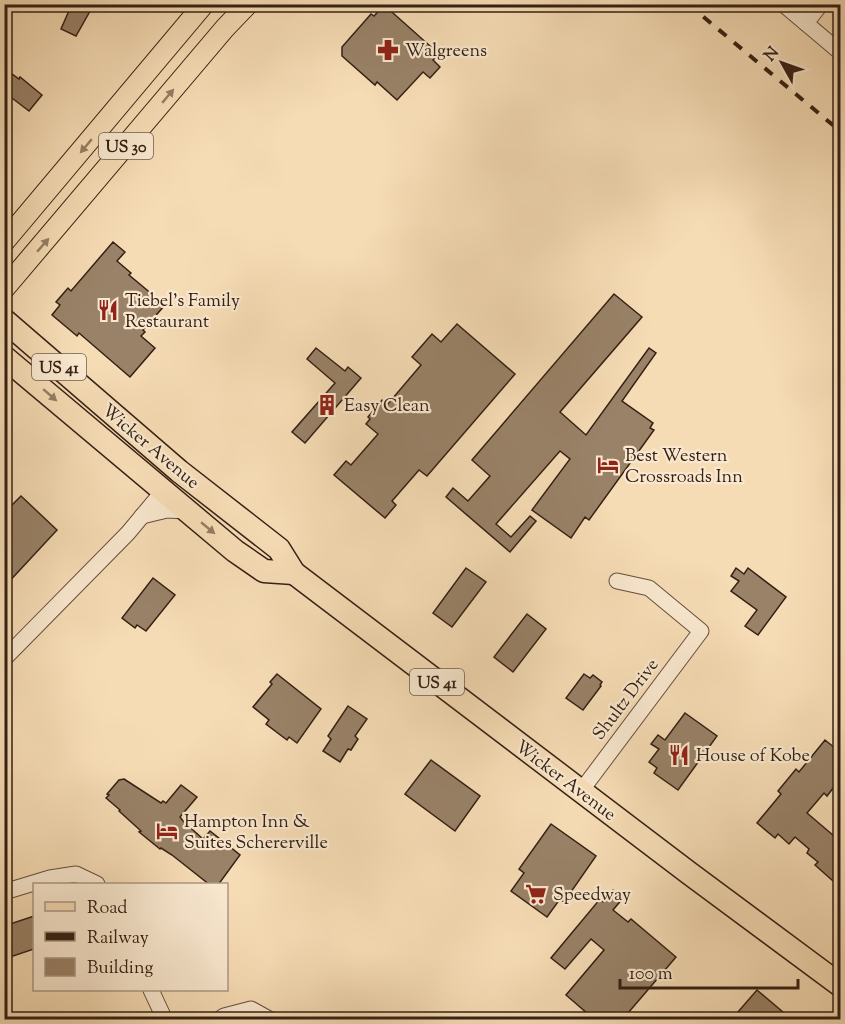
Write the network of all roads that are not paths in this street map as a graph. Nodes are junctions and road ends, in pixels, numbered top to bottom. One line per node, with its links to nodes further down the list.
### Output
1 (204, 4): 7 (main road, US 30, one-way to 7)
2 (248, 4): 8 (main road, US 30, one-way to 2)
3 (783, 4): 5 (street)
4 (821, 4): 5 (street)
5 (806, 23): 6 (street)
6 (840, 52)
7 (4, 242)
8 (4, 289)
9 (4, 320): 13 (highway, Wicker Avenue / US 41)
10 (4, 357): 11 (highway, Wicker Avenue / US 41, one-way to 11)
11 (163, 491): 12 (highway, Wicker Avenue / US 41); 13 (highway); 14 (street)
12 (188, 511): 14 (street); 15 (highway, Wicker Avenue / US 41, one-way to 15)
13 (234, 514): 15 (highway, Wicker Avenue / US 41)
14 (142, 516): 17 (street)
15 (294, 573): 18 (highway, Wicker Avenue / US 41)
16 (617, 581): 18 (street, Shultz Drive)
17 (4, 659)
18 (580, 791): 23 (highway, Wicker Avenue / US 41)
19 (33, 883): 22 (street)
20 (34, 883): 21 (street)
21 (93, 883)
22 (4, 892)
23 (840, 985)
24 (152, 991): 25 (street)
25 (165, 1020)
26 (218, 1020): 27 (street)
27 (271, 1020)

